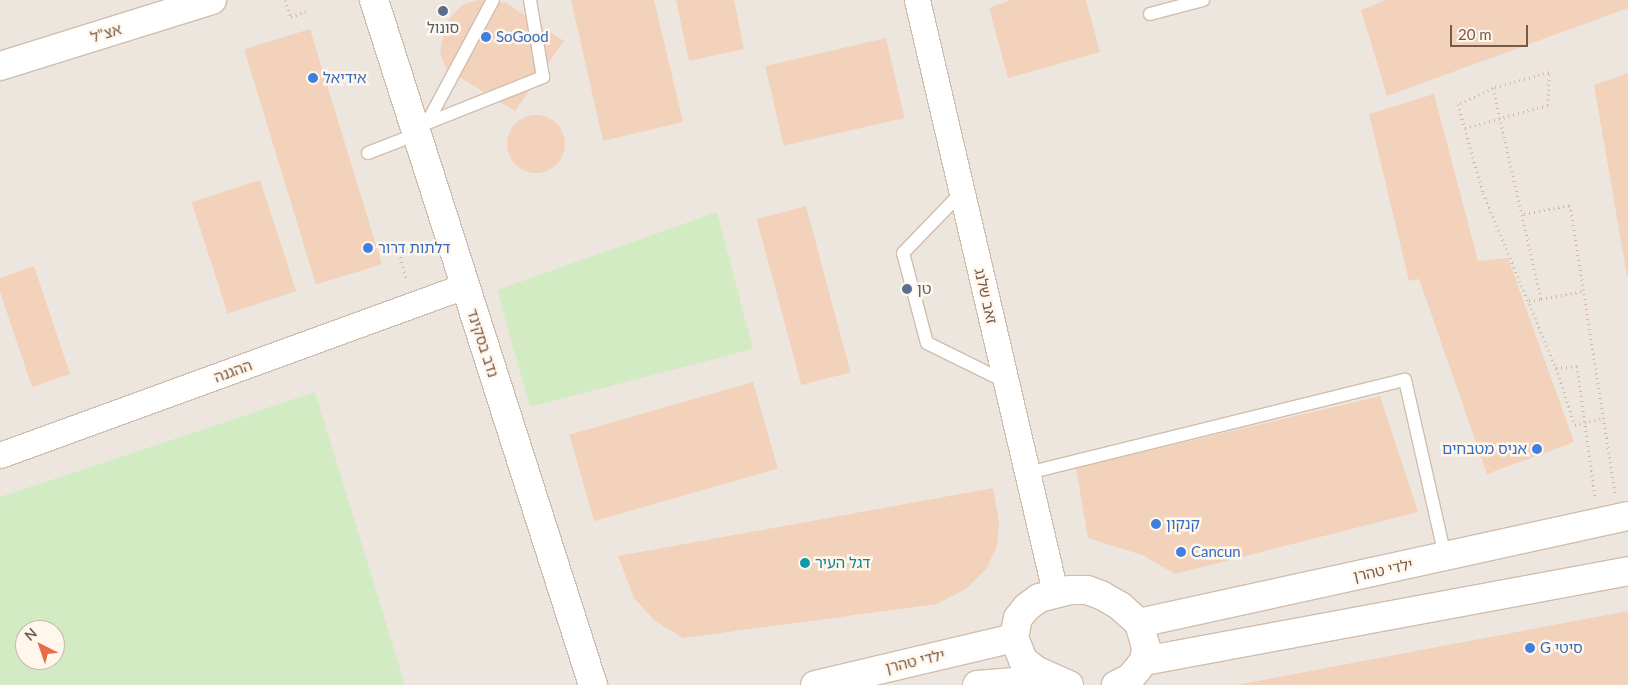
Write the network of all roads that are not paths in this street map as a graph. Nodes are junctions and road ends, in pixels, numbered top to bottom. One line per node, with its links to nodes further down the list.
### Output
1 (212, 0): 8 (street, אצ"ל)
2 (493, 0): 9 (lane)
3 (530, 0): 9 (lane)
4 (917, 0): 11 (street, זאב שלנג)
5 (1203, 0): 7 (lane)
6 (378, 5): 9 (street, נדב בסקינד)
7 (1150, 14)
8 (0, 66)
9 (420, 127): 10 (lane); 12 (street, נדב בסקינד)
10 (368, 153)
11 (962, 192): 13 (street, זאב שלנג); 13 (lane)
12 (465, 286): 14 (street, ההגנה); 25 (street, נדב בסקינד)
13 (1006, 382): 15 (street, זאב שלנג)
14 (0, 455)
15 (1028, 473): 17 (lane); 19 (street, זאב שלנג)
16 (1615, 519): 17 (street, ילדי טהרן)
17 (1445, 556): 20 (street, ילדי טהרן)
18 (1628, 571): 22 (street)
19 (1055, 592): 20 (street); 21 (street)
20 (1138, 623): 22 (street)
21 (1014, 638): 23 (street); 26 (street, ילדי טהרן)
22 (1144, 661): 24 (street)
23 (1061, 682): 27 (street)
24 (1120, 684)
25 (593, 685)
26 (815, 685)
27 (977, 685)

